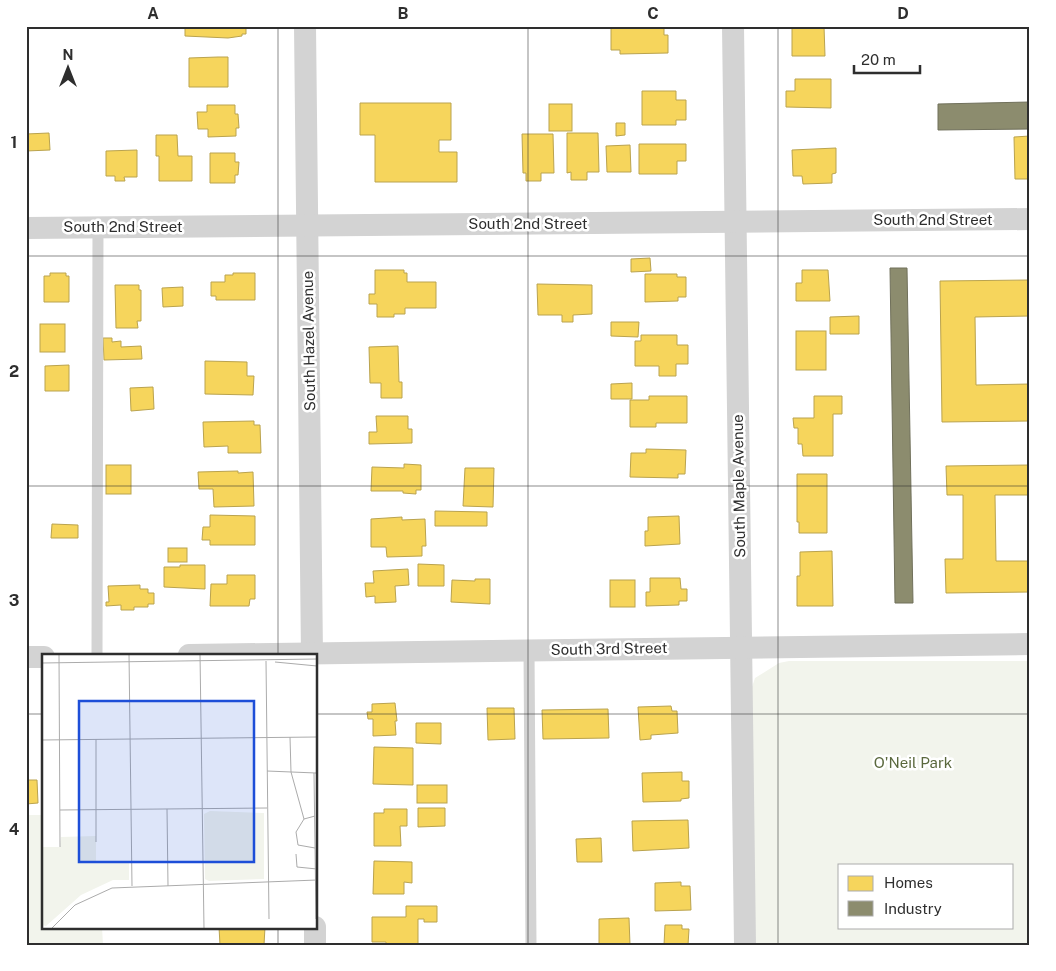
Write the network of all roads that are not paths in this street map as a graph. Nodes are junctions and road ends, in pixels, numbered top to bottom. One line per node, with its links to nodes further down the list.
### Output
1 (305, 26): 5 (street, South Hazel Avenue)
2 (733, 26): 4 (street, South Maple Avenue)
3 (1030, 219): 4 (street, South 2nd Street)
4 (736, 222): 5 (street, South 2nd Street); 9 (street, South Maple Avenue)
5 (308, 226): 6 (street, South 2nd Street); 12 (street, South Hazel Avenue)
6 (98, 227): 7 (street, South 2nd Street); 11 (lane)
7 (26, 228)
8 (1030, 644): 9 (street, South 3rd Street)
9 (741, 648): 10 (street, South 3rd Street); 18 (street, South Maple Avenue)
10 (529, 650): 12 (street, South 3rd Street); 17 (lane)
11 (96, 654)
12 (312, 654)
13 (26, 657): 14 (street)
14 (42, 657)
15 (315, 928): 16 (street)
16 (315, 945)
17 (531, 945)
18 (745, 945)

